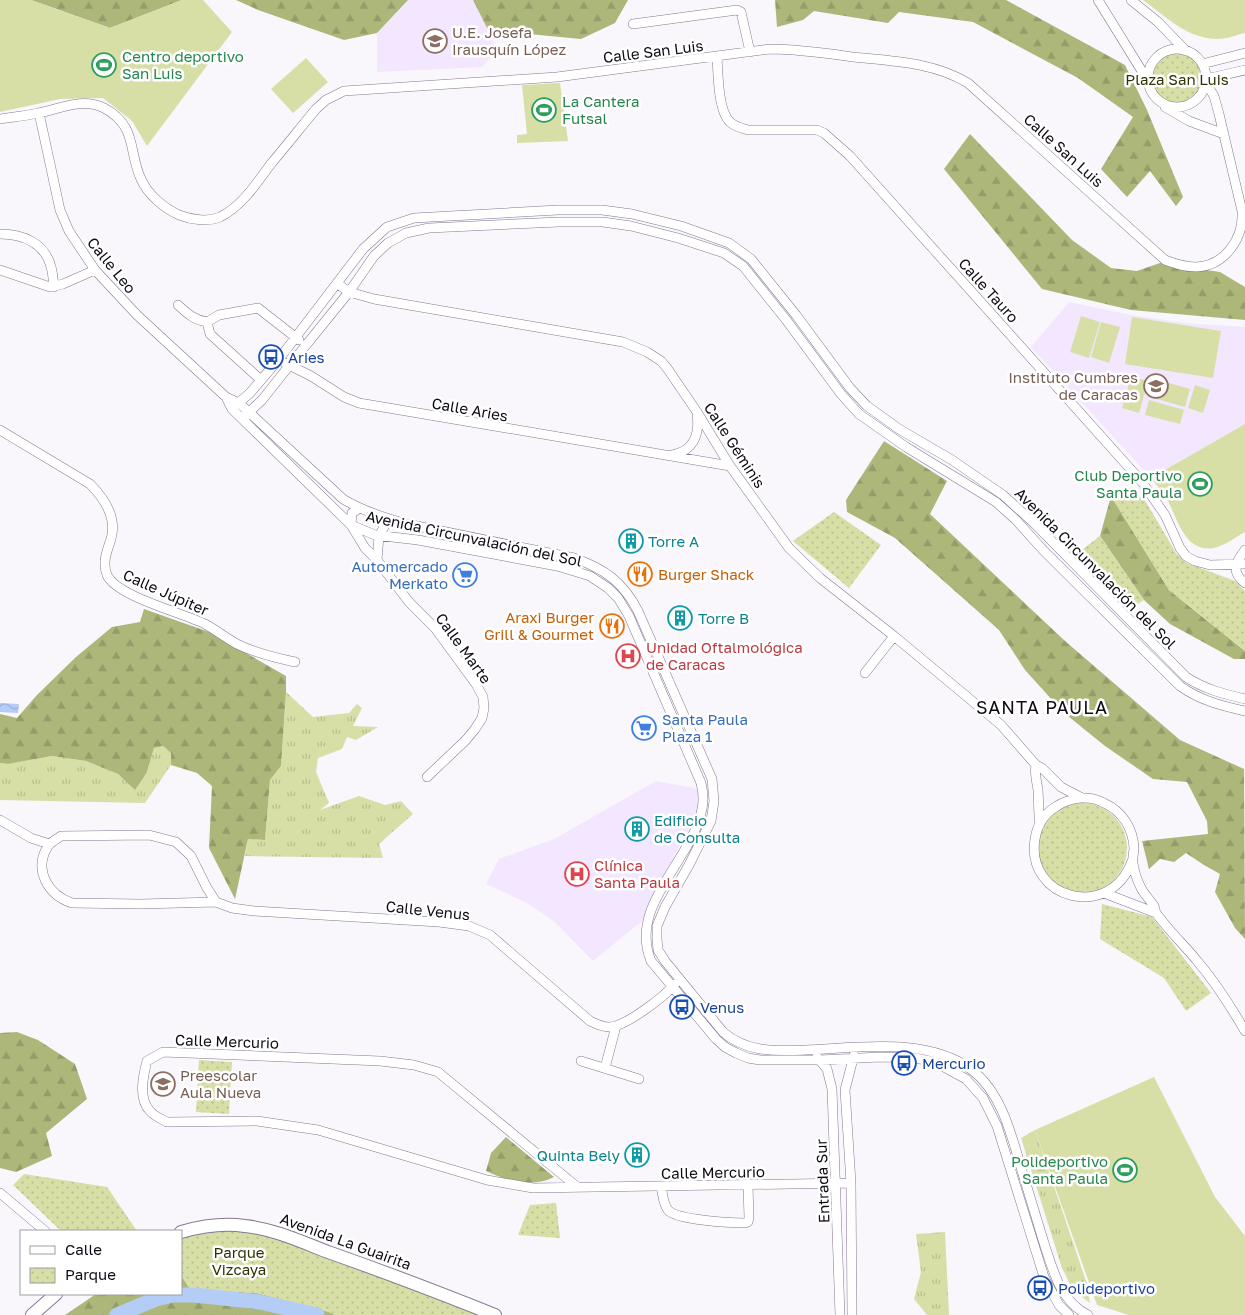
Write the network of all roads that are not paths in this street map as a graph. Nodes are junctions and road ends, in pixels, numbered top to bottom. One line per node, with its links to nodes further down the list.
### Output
1 (1098, 0): 10 (street)
2 (1131, 0): 4 (street)
3 (633, 24): 5 (street)
4 (1186, 51): 8 (street); 10 (street)
5 (750, 52): 7 (street, Calle San Luis); 15 (street, Calle San Luis)
6 (1245, 53): 8 (street)
7 (717, 56): 13 (street, Calle San Luis); 47 (street, Calle Tauro)
8 (1202, 64): 11 (street)
9 (1245, 70): 11 (street)
10 (1148, 80): 12 (street)
11 (1206, 81): 12 (street); 15 (street, Calle San Luis)
12 (1162, 103): 15 (street)
13 (39, 113): 14 (street, Calle San Luis); 20 (street, Calle Leo)
14 (0, 119)
15 (1224, 134)
16 (534, 211): 17 (street); 21 (street, Avenida Circunvalación del Sol); 52 (street, Avenida Circunvalación del Sol)
17 (534, 223): 23 (street, Avenida Circunvalación del Sol); 53 (street, Avenida Circunvalación del Sol)
18 (0, 234): 22 (street)
19 (0, 270): 22 (street)
20 (96, 270): 22 (street); 35 (street, Calle Leo)
21 (338, 284): 23 (street, Calle Géminis); 26 (street, Avenida Circunvalación del Sol)
22 (54, 287)
23 (349, 292): 27 (street, Avenida Circunvalación del Sol); 36 (street, Calle Géminis)
24 (178, 305): 25 (street)
25 (207, 322): 26 (street); 32 (street)
26 (295, 336): 27 (street); 28 (street, Avenida Circunvalación del Sol)
27 (305, 344): 29 (street, Avenida Circunvalación del Sol)
28 (279, 359): 29 (street, Calle Aries); 30 (street, Avenida Circunvalación del Sol)
29 (289, 366): 31 (street, Avenida Circunvalación del Sol); 39 (street, Calle Aries)
30 (270, 369): 31 (street); 32 (street, Avenida Circunvalación del Sol)
31 (281, 376): 34 (street, Avenida Circunvalación del Sol)
32 (261, 380): 33 (street, Avenida Circunvalación del Sol)
33 (250, 393): 34 (street); 35 (street, Avenida Circunvalación del Sol)
34 (262, 400): 37 (street, Avenida Circunvalación del Sol)
35 (236, 406): 37 (street, Avenida Circunvalación del Sol)
36 (697, 412): 39 (street); 40 (street, Calle Géminis)
37 (246, 415): 41 (street, Avenida Circunvalación del Sol); 43 (street, Avenida Circunvalación del Sol)
38 (0, 430): 50 (street, Calle Júpiter)
39 (668, 456): 40 (street, Calle Aries)
40 (730, 466): 49 (street, Calle Géminis)
41 (360, 508): 42 (street, Avenida Circunvalación del Sol); 43 (street)
42 (381, 517): 44 (street); 64 (street, Avenida Circunvalación del Sol)
43 (351, 525): 44 (street, Avenida Circunvalación del Sol); 46 (street, Calle Marte)
44 (379, 536): 46 (street); 65 (street, Avenida Circunvalación del Sol)
45 (1245, 550): 47 (street)
46 (377, 560): 55 (street, Calle Marte)
47 (1241, 564): 48 (street)
48 (1245, 583)
49 (894, 636): 51 (street); 54 (street, Calle Géminis)
50 (295, 662)
51 (865, 673)
52 (1245, 699)
53 (1245, 711)
54 (1036, 765): 56 (street, Calle Géminis); 58 (street)
55 (427, 777)
56 (1082, 798): 58 (street, Calle Géminis); 60 (street, Calle Géminis)
57 (0, 820): 59 (street)
58 (1040, 824): 61 (street)
59 (49, 844): 62 (street); 62 (street, Calle Venus)
60 (1132, 861): 61 (street); 63 (street, Calle Géminis)
61 (1104, 893): 63 (street)
62 (216, 902): 66 (street, Calle Venus)
63 (1156, 912): 67 (street, Calle Géminis)
64 (679, 980): 65 (street); 69 (street, Avenida Circunvalación del Sol)
65 (672, 988): 66 (street); 71 (street, Avenida Circunvalación del Sol)
66 (616, 1026): 73 (street)
67 (1245, 1031)
68 (854, 1048): 69 (street, Avenida Circunvalación del Sol); 70 (street, Entrada Sur); 89 (street, Avenida Circunvalación del Sol)
69 (817, 1050): 71 (street, Entrada Sur)
70 (854, 1058): 71 (street, Avenida Circunvalación del Sol); 76 (street, Entrada Sur); 88 (street, Avenida Circunvalación del Sol)
71 (820, 1060): 75 (street, Entrada Sur)
72 (581, 1061): 73 (street)
73 (604, 1068): 74 (street)
74 (639, 1079)
75 (835, 1183): 76 (street, Calle Mercurio); 77 (street, Calle Mercurio); 86 (street, Entrada Sur)
76 (851, 1183): 87 (street, Entrada Sur)
77 (748, 1185): 79 (street, Calle Mercurio); 79 (street)
78 (576, 1186): 78 (street, Calle Mercurio); 79 (street, Calle Mercurio)
79 (661, 1187)
80 (0, 1193): 81 (street)
81 (44, 1230)
82 (182, 1232): 85 (street, Avenida La Guairita)
83 (55, 1295): 84 (street)
84 (32, 1315)
85 (496, 1315)
86 (840, 1315)
87 (852, 1315)
88 (1069, 1315)
89 (1088, 1315)

